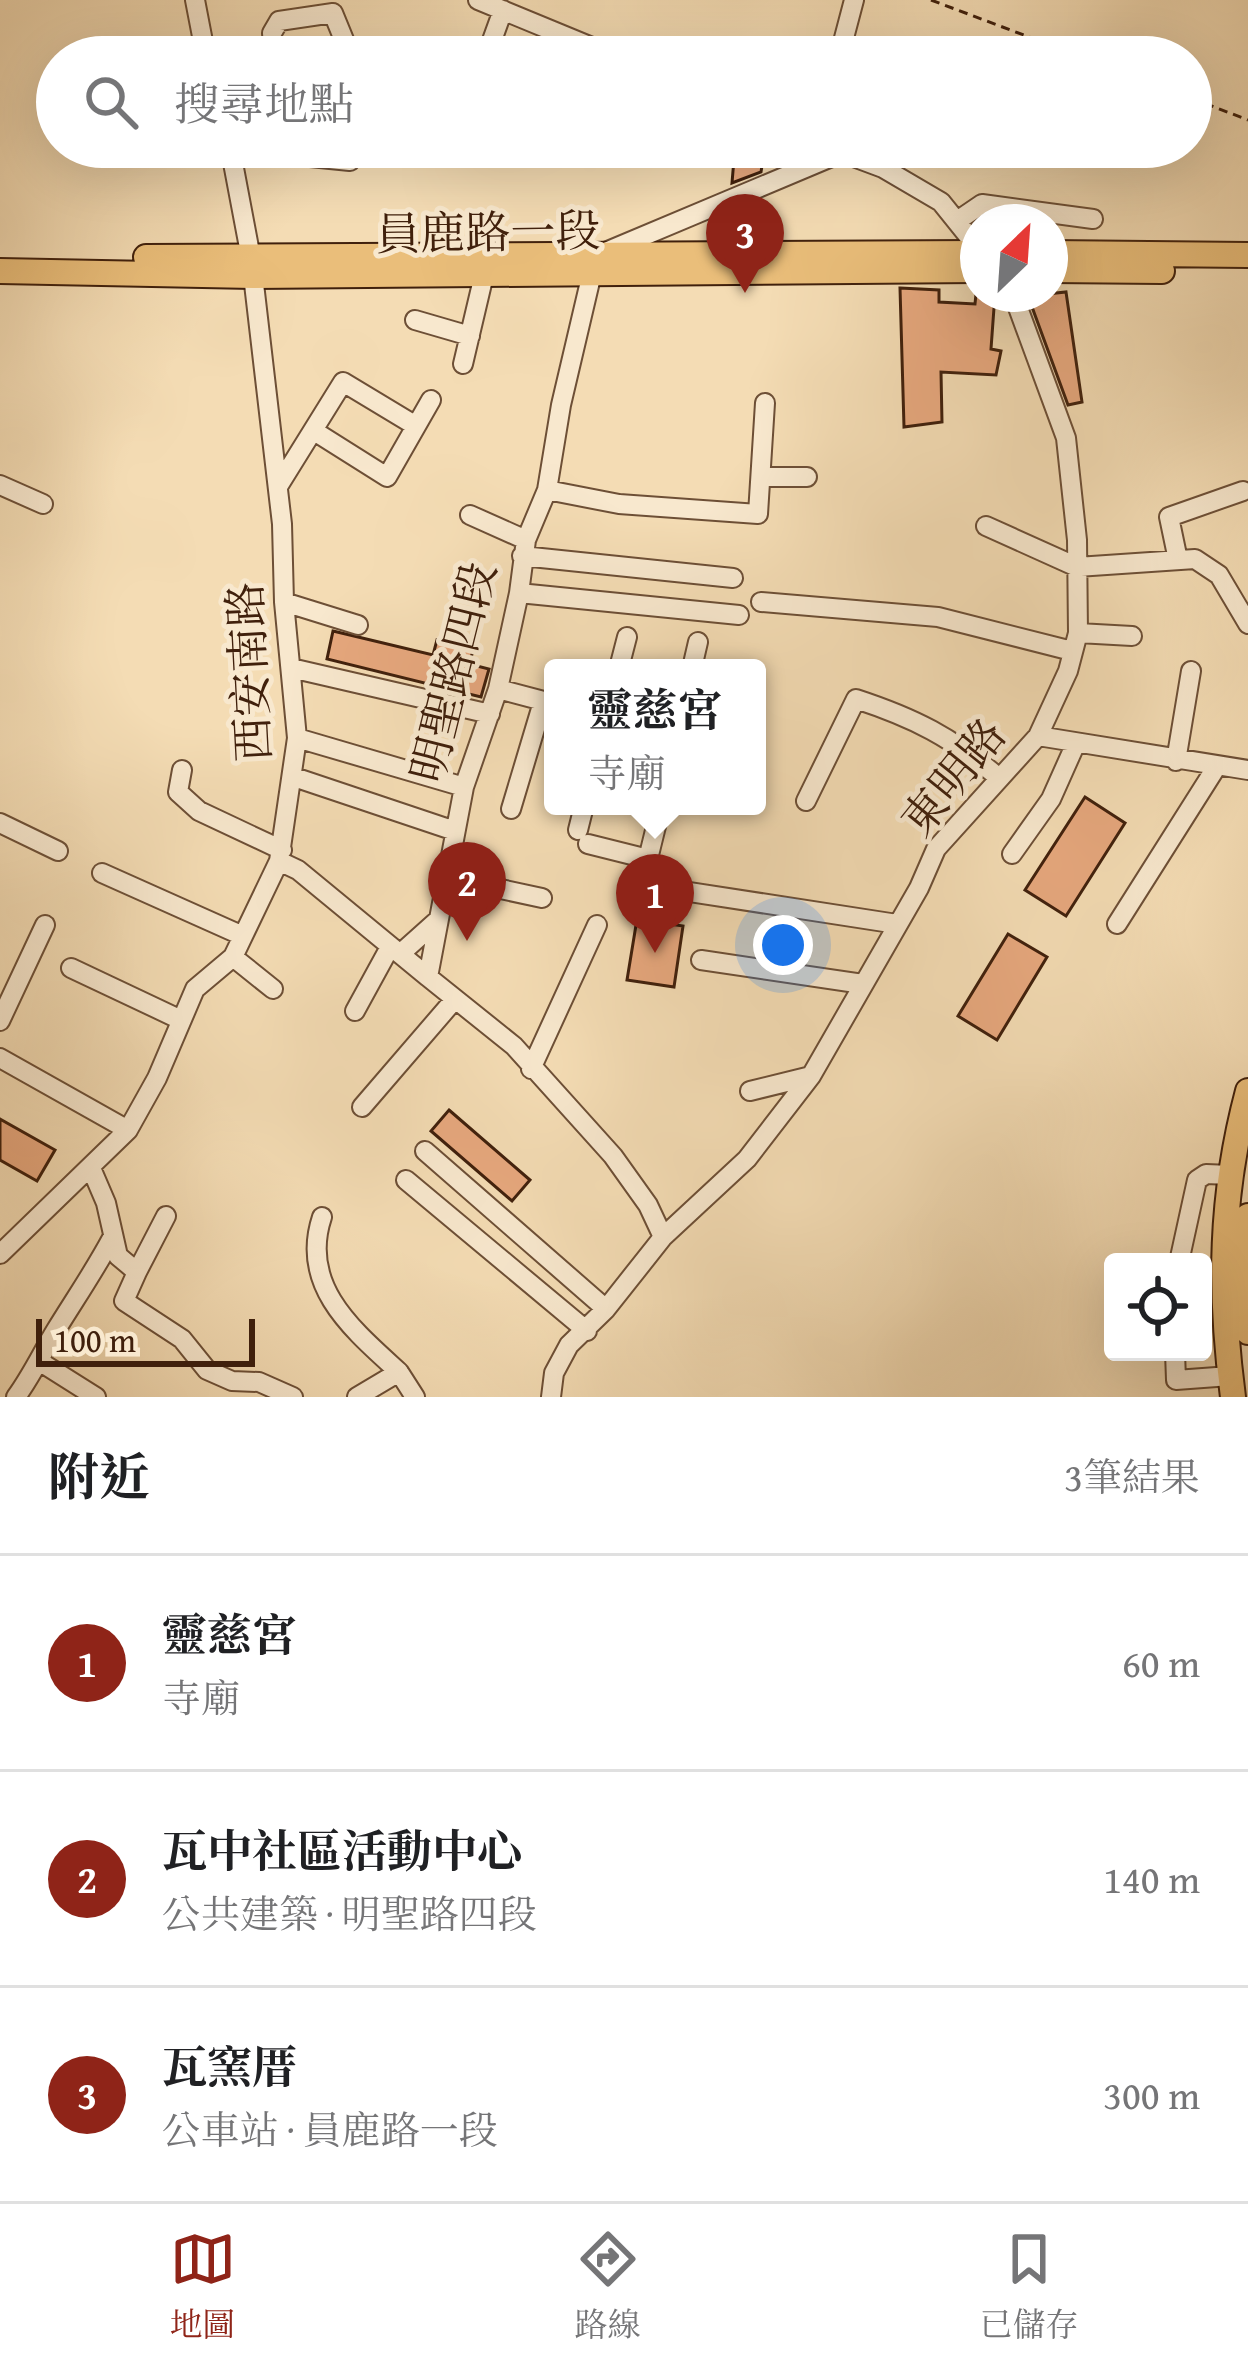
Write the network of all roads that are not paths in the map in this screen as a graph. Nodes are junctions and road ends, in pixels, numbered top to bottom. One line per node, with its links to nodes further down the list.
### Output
1 (195, 0): 5 (street)
2 (478, 0): 4 (street)
3 (854, 0): 10 (street)
4 (503, 10): 8 (street); 9 (street)
5 (202, 36)
6 (272, 36): 7 (street)
7 (342, 36)
8 (494, 36)
9 (566, 36)
10 (845, 36)
11 (234, 168): 22 (street, 西安南路)
12 (796, 168): 21 (street)
13 (883, 168): 15 (street)
14 (1093, 219): 15 (street)
15 (957, 221): 16 (street)
16 (960, 225)
17 (960, 251): 21 (main road, 員鹿路一段)
18 (1068, 253): 19 (main road)
19 (1248, 255)
20 (0, 256): 22 (main road, 員鹿路一段)
21 (595, 264): 22 (main road, 員鹿路一段); 23 (main road, 員鹿路一段); 27 (main road, 員鹿路一段); 40 (street, 明聖路四段)
22 (252, 267): 24 (main road, 員鹿路一段); 27 (main road, 員鹿路一段); 39 (street, 西安南路)
23 (960, 270)
24 (0, 271)
25 (1068, 271): 26 (main road)
26 (1248, 271)
27 (484, 275): 30 (street)
28 (1020, 312): 47 (street, 東明路)
29 (415, 320): 30 (street)
30 (470, 336): 31 (street)
31 (464, 364)
32 (431, 400): 34 (street)
33 (766, 403): 36 (street)
34 (416, 426): 35 (street); 35 (street)
35 (314, 430): 39 (street)
36 (763, 477): 37 (street); 40 (street)
37 (807, 477)
38 (0, 485): 42 (street)
39 (279, 485): 50 (street, 西安南路)
40 (547, 490): 45 (street, 明聖路四段)
41 (1244, 491): 46 (street)
42 (44, 504)
43 (470, 514): 45 (street)
44 (986, 526): 47 (street)
45 (524, 548): 48 (street); 49 (street, 明聖路四段)
46 (1178, 560): 47 (street); 53 (street)
47 (1076, 567): 58 (street, 東明路)
48 (733, 578)
49 (520, 592): 52 (street); 63 (street, 明聖路四段)
50 (284, 602): 54 (street); 61 (street, 西安南路)
51 (761, 602): 58 (street)
52 (740, 615)
53 (1248, 624)
54 (358, 625)
55 (1132, 636): 58 (street)
56 (627, 637): 59 (street)
57 (698, 642): 60 (street)
58 (1075, 642): 67 (street, 東明路)
59 (621, 659)
60 (694, 659)
61 (291, 668): 65 (street); 68 (street, 西安南路)
62 (1191, 671): 70 (street)
63 (497, 689): 64 (street); 65 (street, 明聖路四段)
64 (544, 702)
65 (490, 714): 76 (street, 明聖路四段)
66 (544, 714): 78 (street)
67 (1038, 736): 69 (street); 75 (street, 東明路)
68 (297, 738): 74 (street, 西安南路); 76 (street)
69 (1076, 743): 70 (street); 84 (street)
70 (1176, 761): 71 (street)
71 (1217, 766): 73 (street); 92 (street)
72 (182, 770): 85 (street)
73 (1248, 770)
74 (294, 777): 82 (street); 85 (street, 西安南路)
75 (999, 778): 77 (street); 91 (street, 東明路)
76 (464, 787): 82 (street, 明聖路四段)
77 (806, 801)
78 (511, 808)
79 (584, 815): 86 (street)
80 (659, 815): 86 (street)
81 (0, 823): 83 (street)
82 (455, 831): 88 (street, 明聖路四段)
83 (58, 851)
84 (1012, 854)
85 (280, 855): 95 (street, 西安南路); 96 (street)
86 (648, 859): 91 (street)
87 (102, 873): 95 (street)
88 (445, 878): 89 (street); 90 (street, 明聖路四段)
89 (542, 898)
90 (437, 920): 96 (street); 100 (street, 明聖路四段)
91 (897, 924): 101 (street, 東明路)
92 (1117, 924)
93 (45, 925): 106 (street)
94 (597, 926): 108 (street)
95 (243, 936): 97 (street, 西安南路)
96 (395, 951): 100 (street); 104 (street)
97 (233, 957): 102 (street); 105 (street, 西安南路)
98 (701, 960): 101 (street)
99 (71, 968): 105 (street)
100 (428, 977): 103 (street)
101 (863, 985): 109 (street, 東明路)
102 (273, 989)
103 (455, 999): 108 (street); 112 (street)
104 (355, 1012)
105 (181, 1020): 113 (street, 西安南路)
106 (0, 1021)
107 (0, 1058): 113 (street)
108 (531, 1069): 121 (street)
109 (811, 1076): 110 (street); 121 (street, 東明路)
110 (750, 1091)
111 (1248, 1091): 116 (main road)
112 (362, 1107)
113 (128, 1130): 115 (street, 西安南路)
114 (424, 1151): 126 (street)
115 (91, 1168): 122 (street); 123 (street, 西安南路)
116 (1231, 1175): 124 (street); 132 (main road)
117 (406, 1180): 127 (street)
118 (166, 1216): 125 (street)
119 (1248, 1216): 128 (main road)
120 (322, 1217): 131 (street)
121 (663, 1237): 126 (street, 東明路)
122 (112, 1238): 125 (street); 130 (street)
123 (3, 1246)
124 (1181, 1253)
125 (137, 1272): 135 (street)
126 (607, 1309): 127 (street, 東明路)
127 (587, 1331): 138 (street, 東明路)
128 (1248, 1331)
129 (1175, 1361): 132 (street)
130 (42, 1363): 133 (street); 134 (street)
131 (399, 1372): 136 (street); 137 (street)
132 (1231, 1387)
133 (16, 1397)
134 (96, 1397)
135 (293, 1397)
136 (357, 1397)
137 (416, 1397)
138 (550, 1397)

